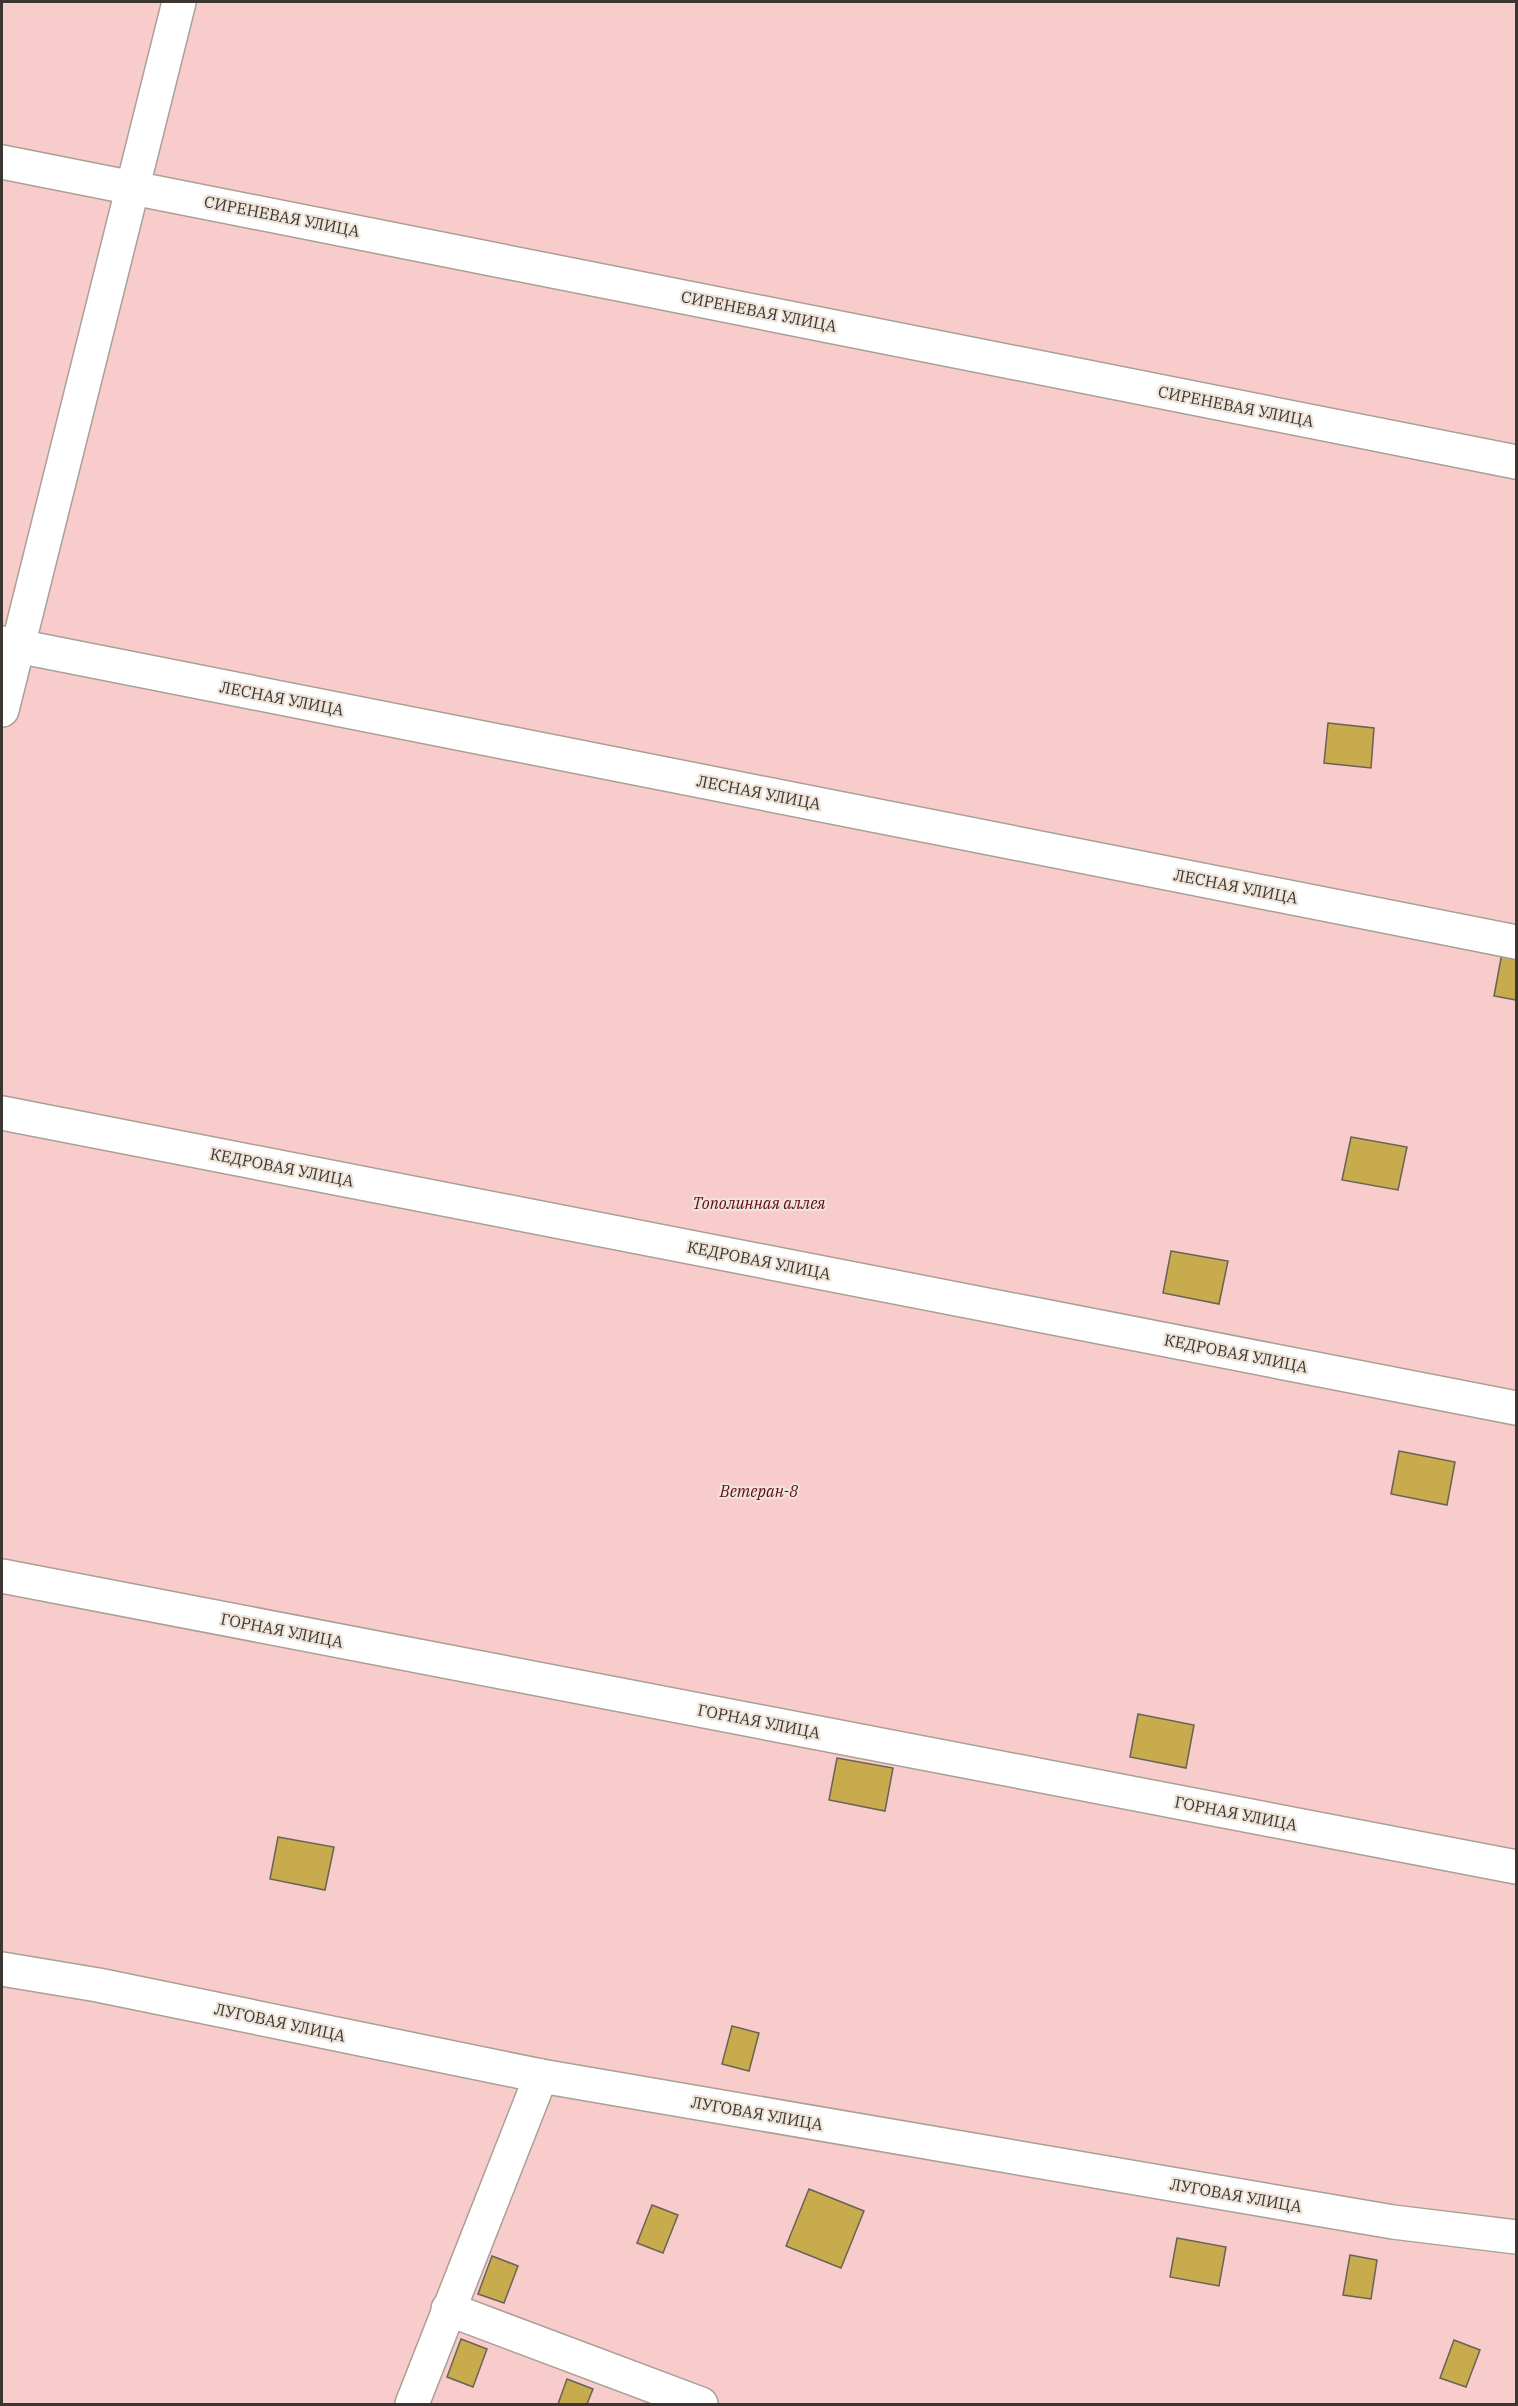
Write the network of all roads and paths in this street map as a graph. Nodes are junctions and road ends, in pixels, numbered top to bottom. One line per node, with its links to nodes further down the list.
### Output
1 (179, 2): 3 (street)
2 (2, 162): 3 (street, СИРЕНЕВАЯ УЛИЦА)
3 (133, 187): 4 (street, СИРЕНЕВАЯ УЛИЦА); 5 (street)
4 (1516, 462)
5 (10, 644): 6 (street); 7 (street, ЛЕСНАЯ УЛИЦА)
6 (2, 710)
7 (1516, 942)
8 (2, 1113): 9 (street, КЕДРОВАЯ УЛИЦА)
9 (1516, 1408)
10 (2, 1576): 11 (street, ГОРНАЯ УЛИЦА)
11 (1516, 1867)
12 (2, 1969): 13 (street, ЛУГОВАЯ УЛИЦА)
13 (540, 2076): 14 (street, ЛУГОВАЯ УЛИЦА); 15 (street)
14 (1516, 2237)
15 (447, 2309): 16 (street); 17 (street)
16 (412, 2404)
17 (701, 2404)

